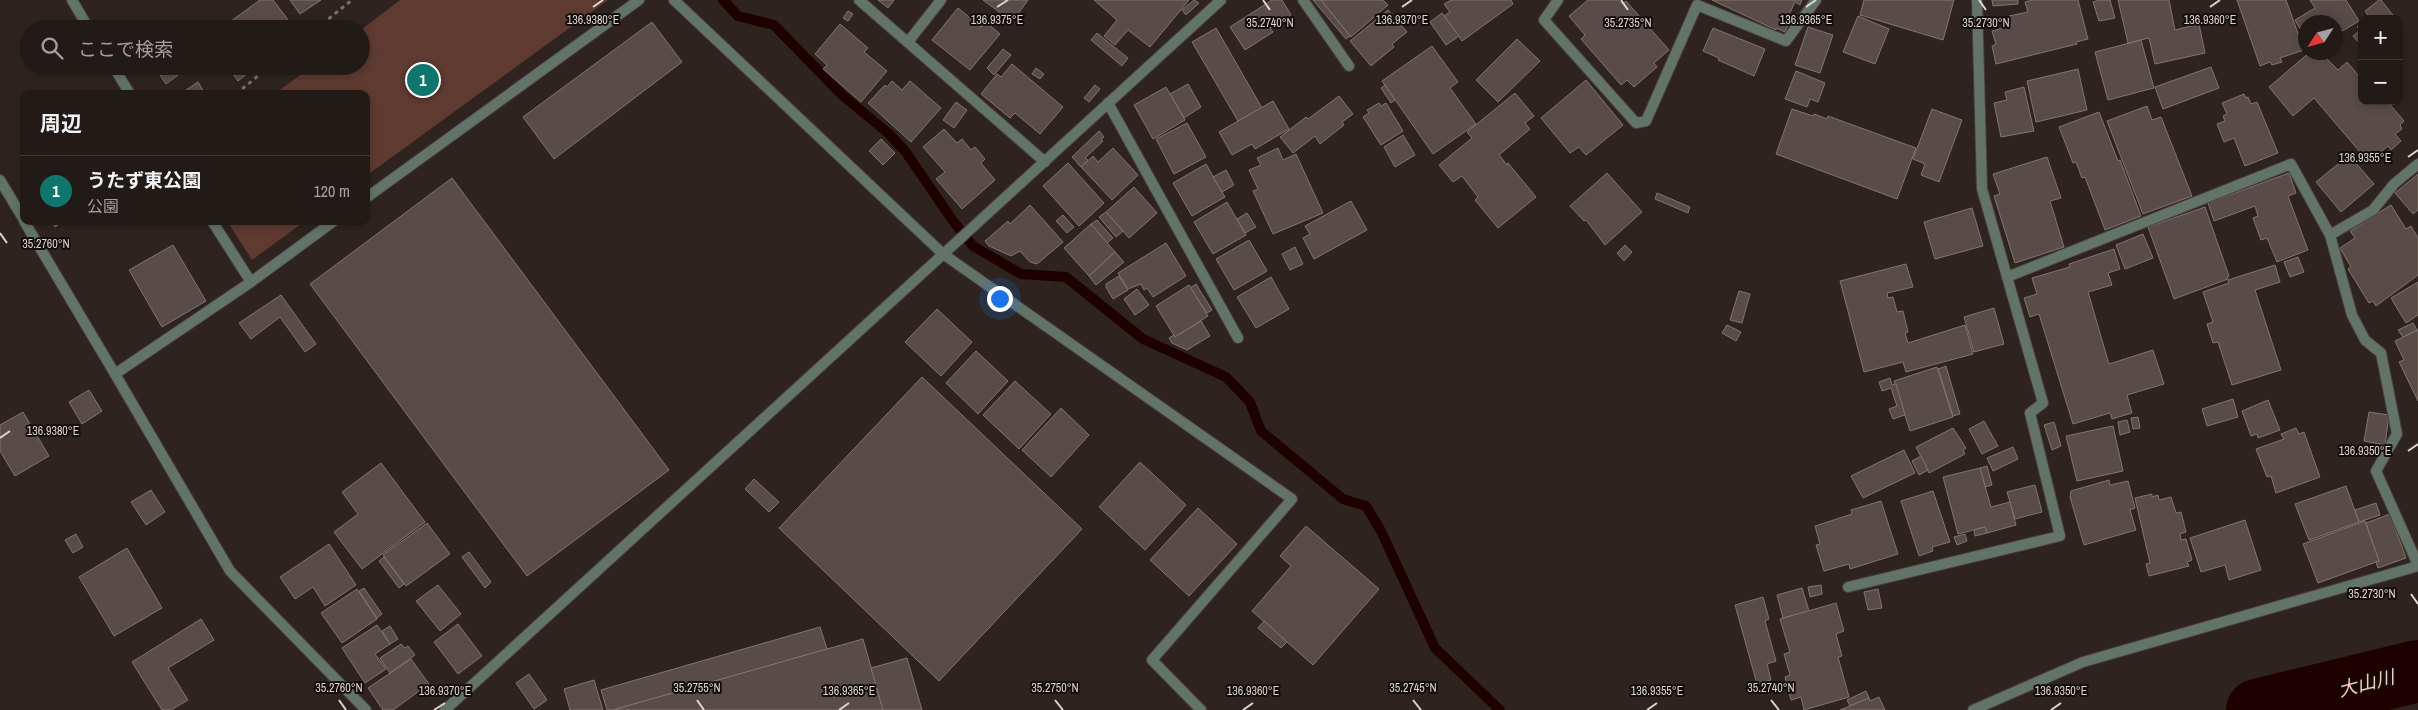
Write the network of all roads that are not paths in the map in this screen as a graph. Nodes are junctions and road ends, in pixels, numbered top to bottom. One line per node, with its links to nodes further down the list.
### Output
1 (72, 0): 11 (street)
2 (639, 0): 20 (street)
3 (674, 0): 26 (street)
4 (859, 0): 12 (street)
5 (941, 0): 12 (street)
6 (1222, 0): 16 (street)
7 (1303, 0): 13 (street)
8 (1558, 0): 9 (street)
9 (1816, 0)
10 (1977, 0): 27 (street)
11 (84, 20)
12 (908, 42): 17 (street)
13 (1349, 66)
14 (118, 75): 15 (street)
15 (128, 90)
16 (1108, 103): 17 (street); 29 (street)
17 (1044, 162): 26 (street)
18 (2418, 164): 25 (street)
19 (0, 180): 21 (street)
20 (370, 195)
21 (20, 214)
22 (26, 225): 30 (street)
23 (215, 225): 28 (street)
24 (329, 225): 28 (street)
25 (2330, 235): 27 (street); 31 (street)
26 (943, 254): 34 (street); 35 (street)
27 (2007, 277): 32 (street)
28 (251, 282): 30 (street)
29 (1238, 338)
30 (115, 374): 33 (street)
31 (2418, 566): 36 (street)
32 (1848, 587)
33 (366, 710)
34 (445, 710)
35 (1201, 710)
36 (1974, 710)

